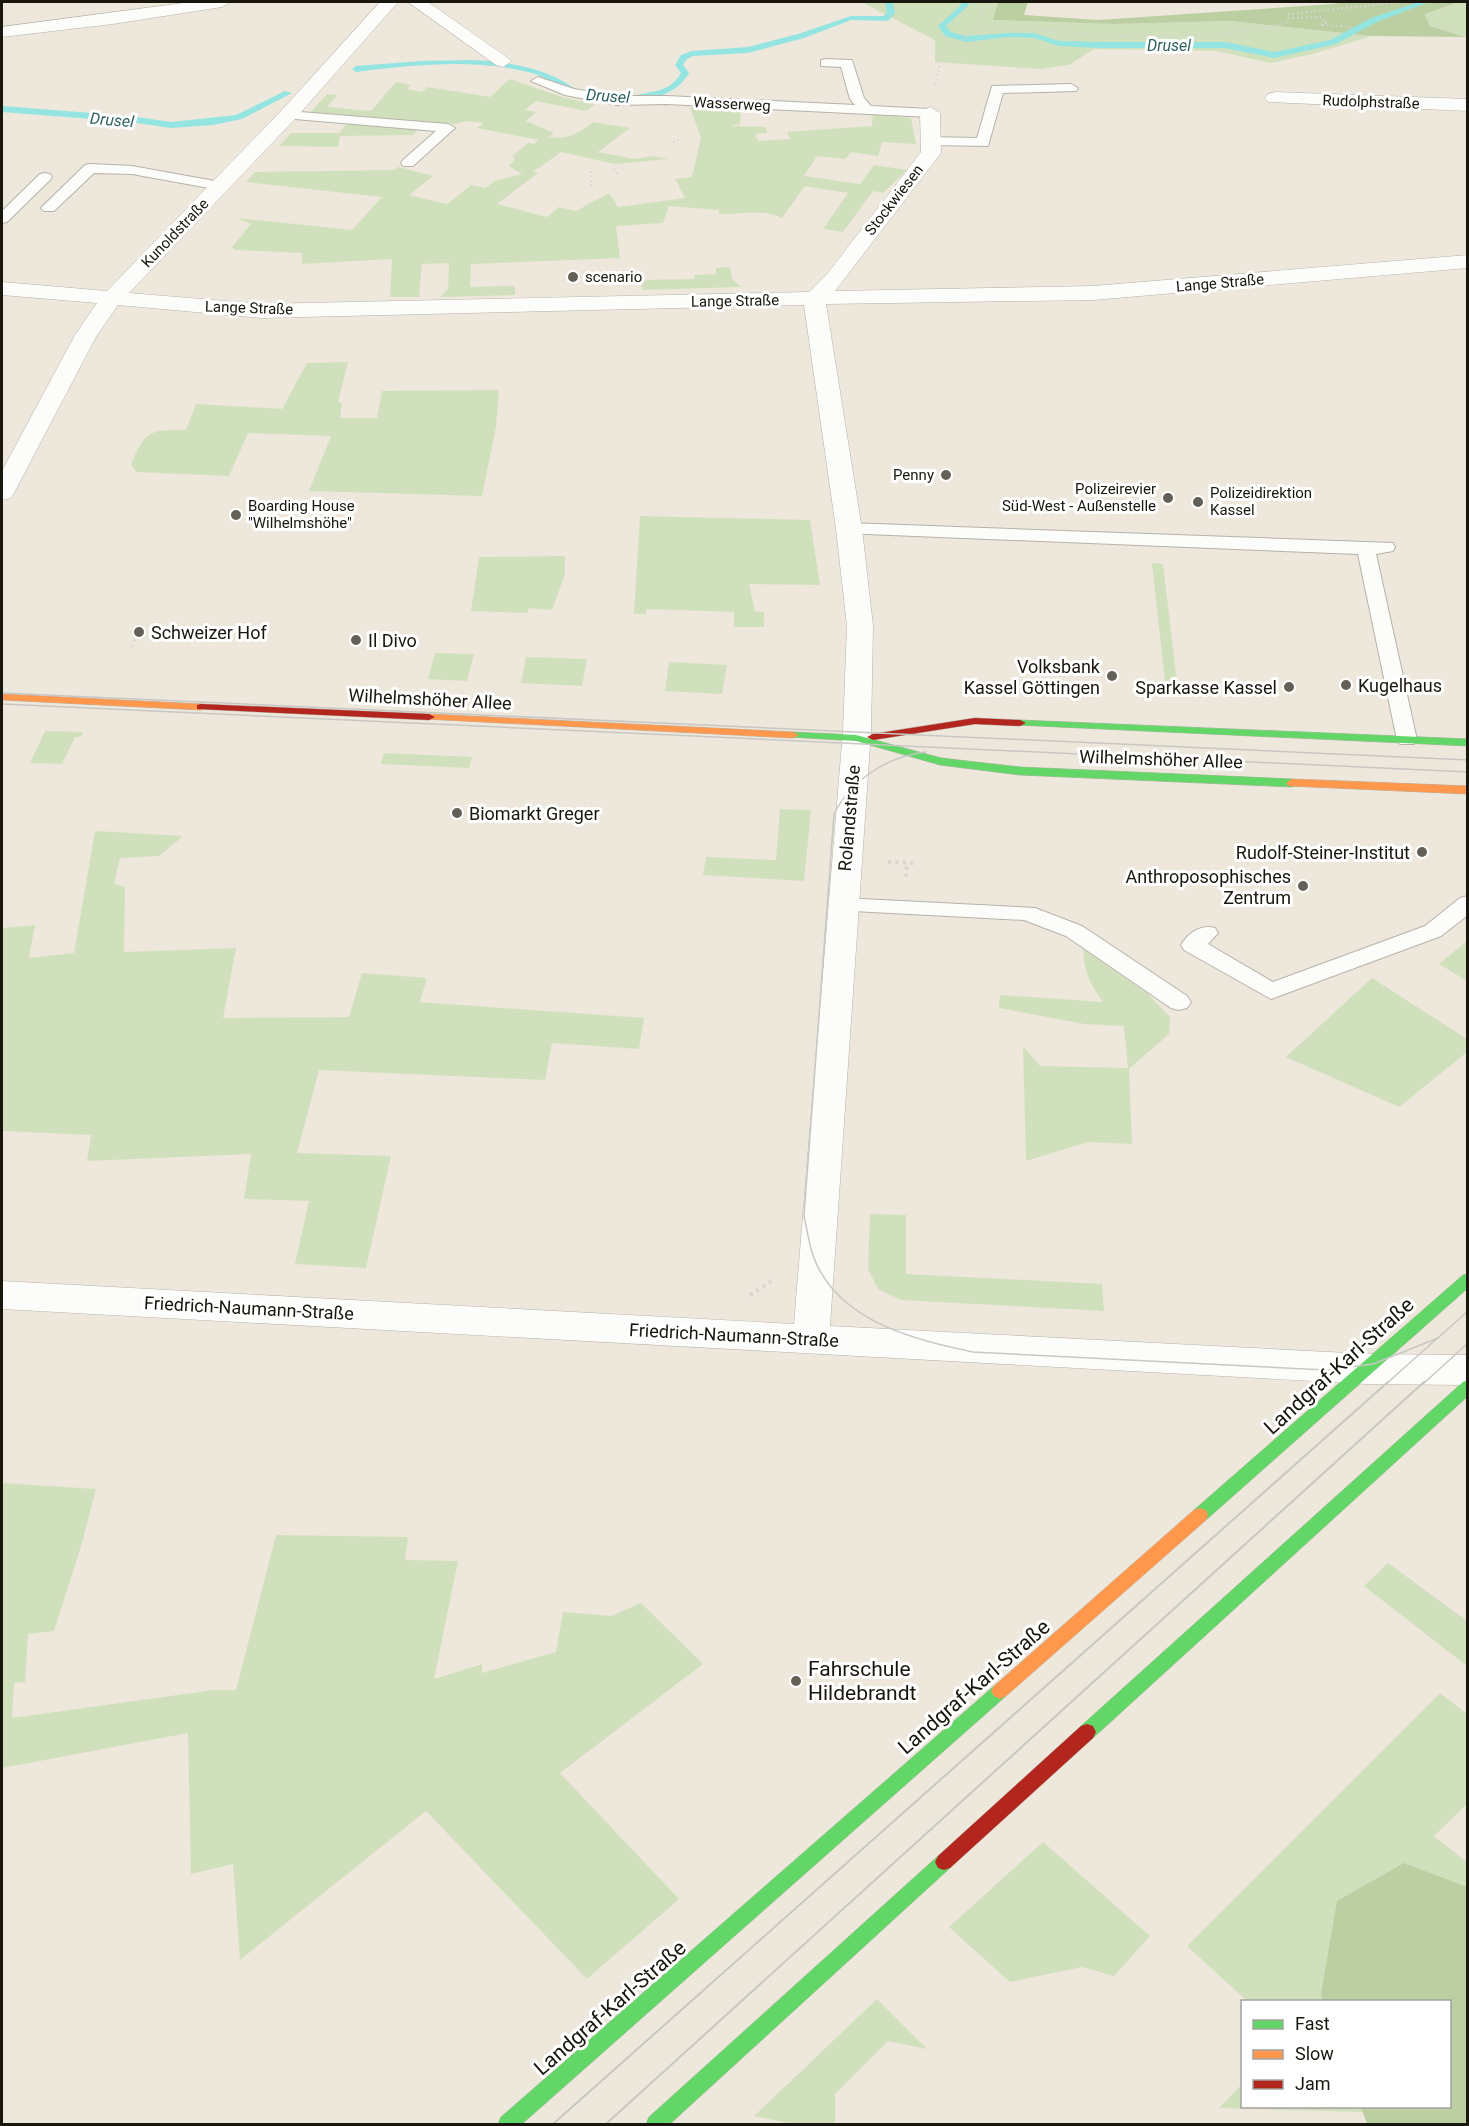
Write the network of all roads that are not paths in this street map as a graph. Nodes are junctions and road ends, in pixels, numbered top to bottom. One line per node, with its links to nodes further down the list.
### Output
1 (222, 2): 4 (street)
2 (389, 2): 13 (street, Kunoldstraße)
3 (417, 2): 5 (street)
4 (2, 32)
5 (503, 62)
6 (826, 63): 11 (lane)
7 (538, 81): 11 (lane, Wasserweg)
8 (1071, 88): 14 (lane)
9 (1275, 98): 10 (street, Rudolphstraße)
10 (1467, 105)
11 (866, 109): 12 (lane, Wasserweg)
12 (930, 113): 14 (street, Stockwiesen)
13 (288, 115): 15 (lane); 17 (street, Kunoldstraße)
14 (930, 141): 23 (street, Stockwiesen)
15 (408, 163)
16 (45, 177): 19 (lane)
17 (220, 186): 18 (lane); 22 (street, Kunoldstraße)
18 (49, 208)
19 (2, 219)
20 (1467, 261): 23 (street, Lange Straße)
21 (2, 288): 22 (street, Lange Straße)
22 (111, 299): 23 (street, Lange Straße); 24 (street, Kunoldstraße)
23 (814, 299): 25 (street, Rolandstraße)
24 (2, 493)
25 (849, 529): 27 (lane); 29 (street, Rolandstraße)
26 (1386, 547): 27 (lane)
27 (1366, 549): 30 (lane)
28 (2, 698): 29 (main road, Wilhelmshöher Allee)
29 (856, 738): 30 (main road, Wilhelmshöher Allee); 32 (main road, Wilhelmshöher Allee); 34 (street, Rolandstraße)
30 (1407, 740): 31 (main road, Wilhelmshöher Allee)
31 (1467, 743)
32 (1467, 790)
33 (1467, 903): 35 (lane)
34 (842, 905): 36 (lane); 39 (street, Rolandstraße)
35 (1207, 933)
36 (1179, 1002)
37 (1467, 1279): 40 (main road, Landgraf-Karl-Straße)
38 (2, 1295): 39 (street, Friedrich-Naumann-Straße)
39 (811, 1339): 40 (street, Friedrich-Naumann-Straße)
40 (1367, 1369): 41 (street, Friedrich-Naumann-Straße); 43 (main road, Landgraf-Karl-Straße)
41 (1467, 1370)
42 (1467, 1386): 44 (main road)
43 (508, 2124)
44 (656, 2124)

